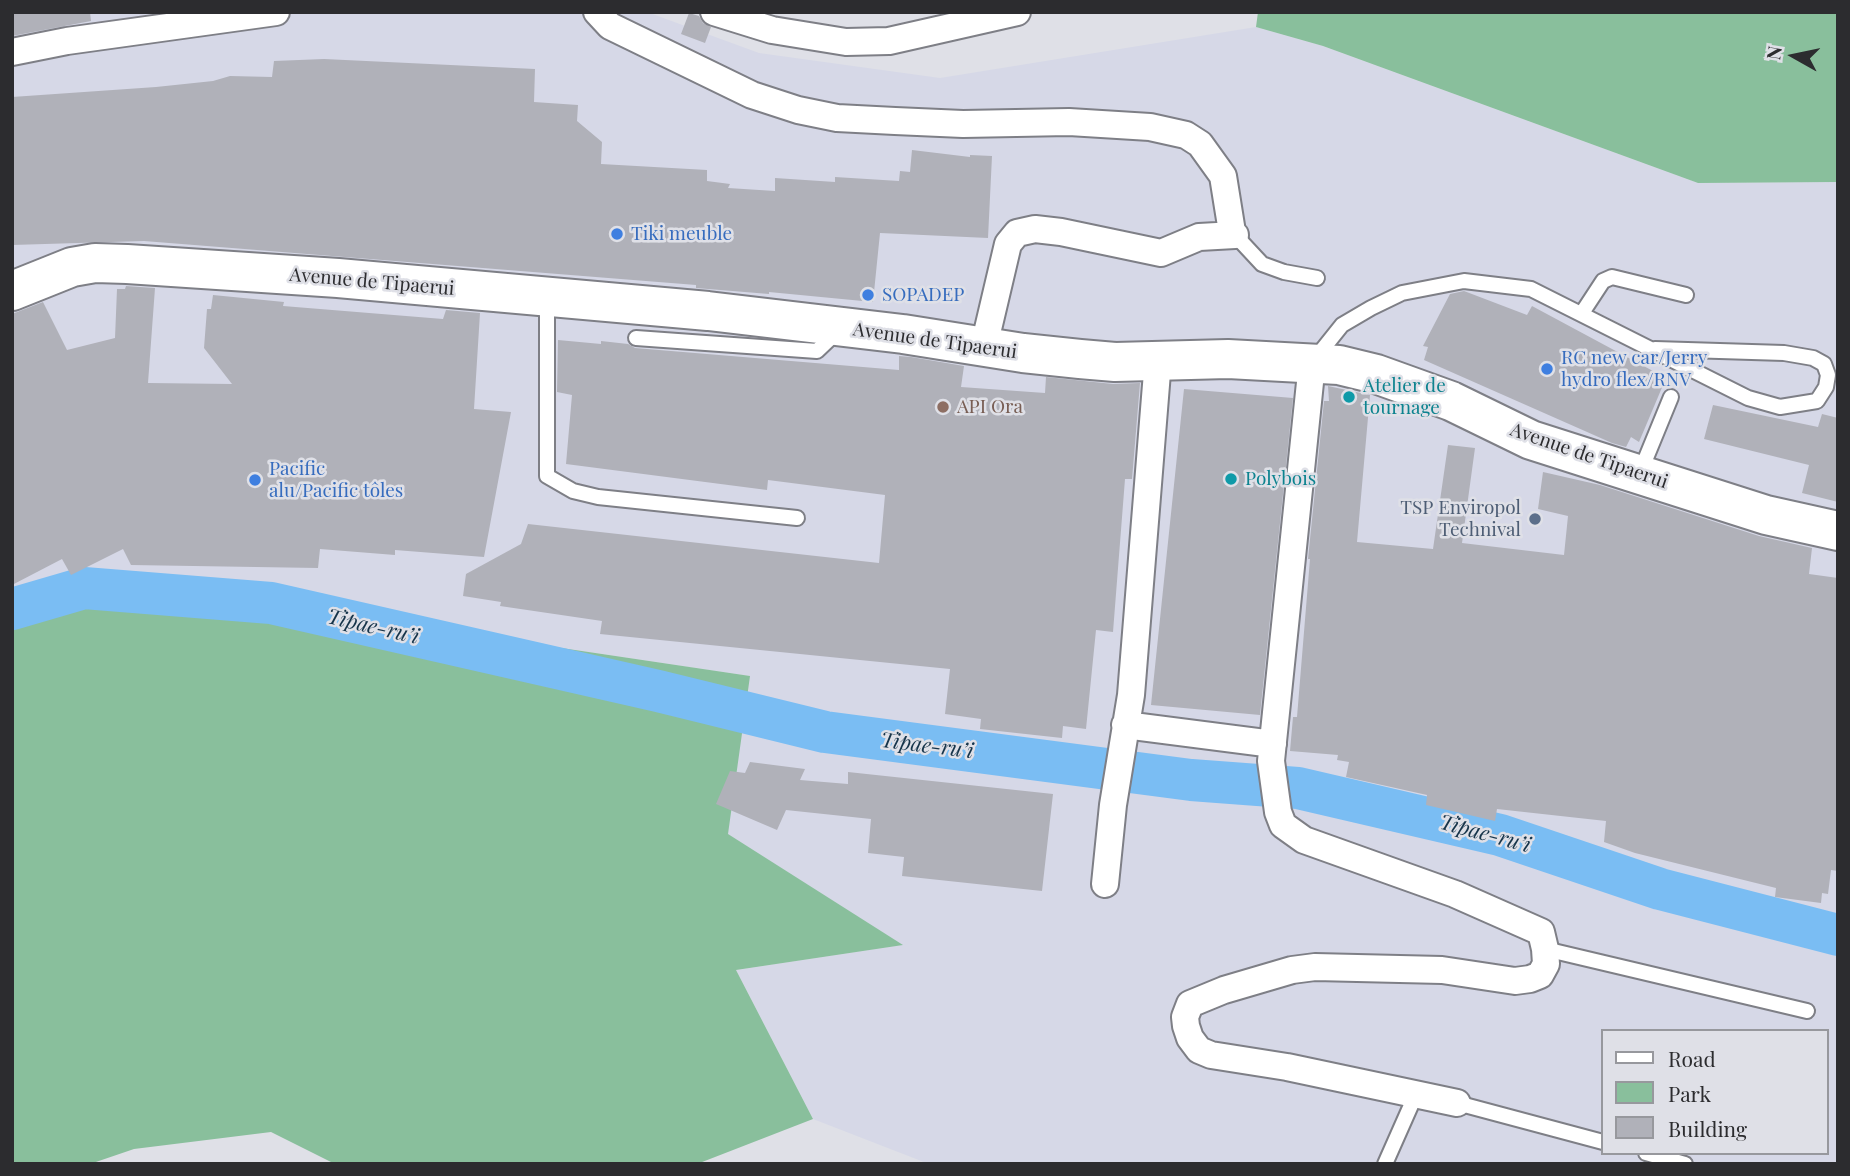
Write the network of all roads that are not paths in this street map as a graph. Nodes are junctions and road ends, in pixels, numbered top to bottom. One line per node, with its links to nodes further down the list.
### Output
1 (276, 12): 5 (street)
2 (597, 12): 7 (street)
3 (714, 12): 4 (street)
4 (1017, 12)
5 (222, 16): 6 (street)
6 (12, 52)
7 (1235, 235): 8 (lane); 15 (street)
8 (1317, 278)
9 (12, 291): 11 (main road, Avenue de Tipaerui)
10 (1685, 295): 12 (lane)
11 (547, 298): 13 (main road, Avenue de Tipaerui); 21 (lane)
12 (1581, 313): 16 (lane); 18 (lane)
13 (841, 328): 14 (lane); 15 (main road, Avenue de Tipaerui)
14 (636, 338)
15 (984, 346): 17 (main road, Avenue de Tipaerui)
16 (1655, 349): 16 (lane)
17 (1157, 360): 18 (main road, Avenue de Tipaerui); 23 (street)
18 (1312, 363): 20 (main road, Avenue de Tipaerui); 24 (street)
19 (1671, 397): 20 (lane)
20 (1639, 476): 22 (main road, Avenue de Tipaerui)
21 (797, 518)
22 (1838, 531)
23 (1125, 725): 24 (street); 25 (street)
24 (1272, 753): 26 (street)
25 (1105, 884)
26 (1545, 949): 27 (lane); 28 (street)
27 (1807, 1011)
28 (1416, 1094): 29 (street); 32 (lane)
29 (1457, 1103): 30 (lane)
30 (1602, 1142)
31 (1653, 1155): 33 (lane)
32 (1385, 1164)
33 (1685, 1164)

